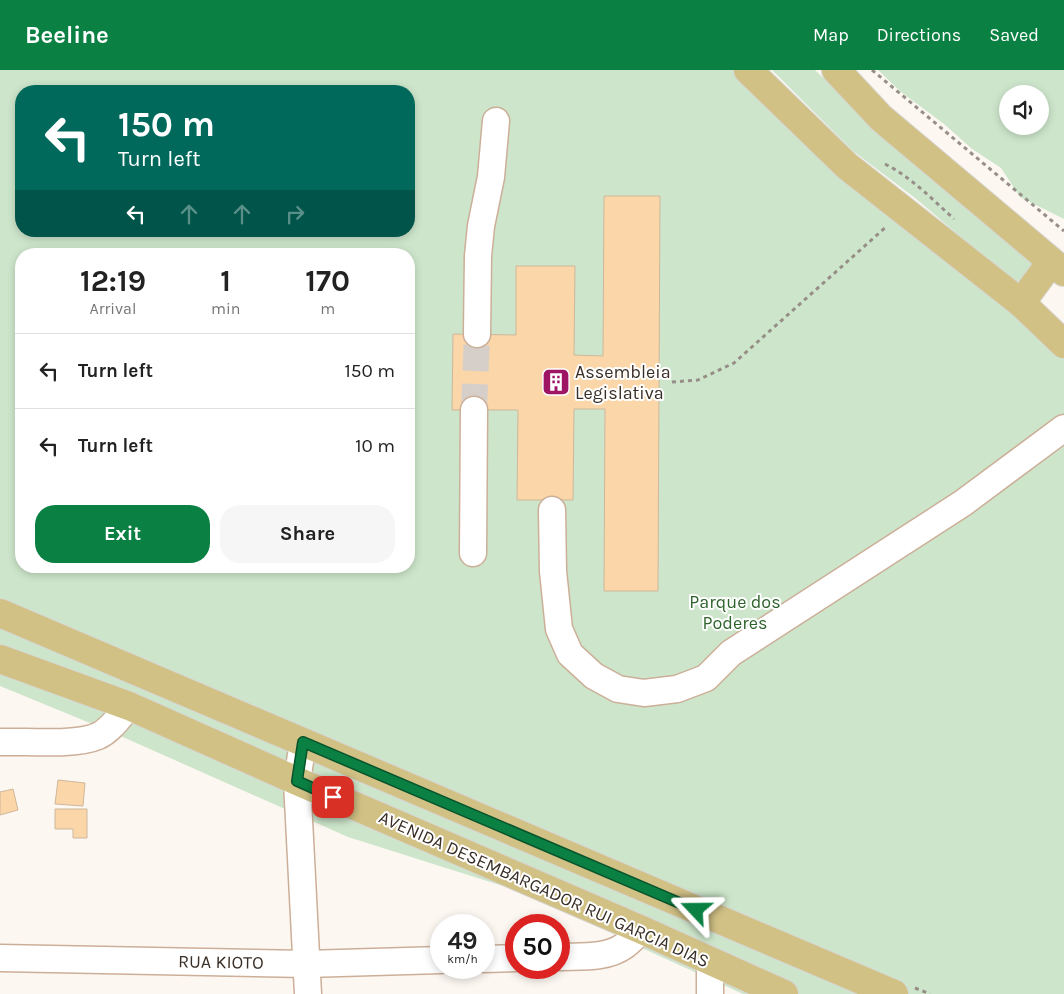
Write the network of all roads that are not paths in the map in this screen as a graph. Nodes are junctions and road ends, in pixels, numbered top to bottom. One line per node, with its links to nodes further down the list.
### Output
1 (748, 70): 5 (main road)
2 (836, 70): 4 (main road)
3 (496, 121): 6 (street)
4 (1058, 267): 5 (main road)
5 (1021, 303): 7 (main road)
6 (477, 334)
7 (1064, 344)
8 (474, 410): 11 (street)
9 (1064, 428): 10 (street)
10 (552, 510)
11 (473, 553)
12 (0, 613): 16 (main road)
13 (0, 659): 14 (main road, AVENIDA DESEMBARGADOR RUI GARCIA DIAS)
14 (129, 706): 15 (street); 17 (main road, AVENIDA DESEMBARGADOR RUI GARCIA DIAS)
15 (0, 742)
16 (303, 742): 17 (street); 27 (main road)
17 (297, 781): 18 (main road, AVENIDA DESEMBARGADOR RUI GARCIA DIAS); 23 (street)
18 (642, 930): 19 (street); 22 (main road, AVENIDA DESEMBARGADOR RUI GARCIA DIAS)
19 (570, 957)
20 (0, 958): 23 (street, RUA KIOTO)
21 (430, 960): 23 (street, RUA KIOTO)
22 (710, 962): 25 (street); 26 (main road, AVENIDA DESEMBARGADOR RUI GARCIA DIAS)
23 (306, 964): 24 (street)
24 (308, 994)
25 (710, 994)
26 (784, 994)
27 (894, 994)

